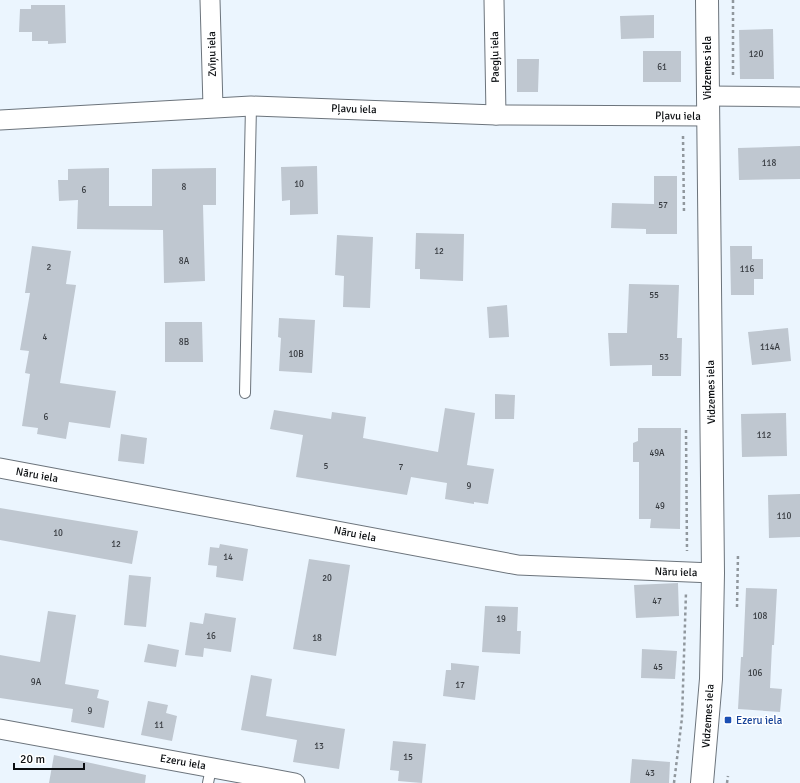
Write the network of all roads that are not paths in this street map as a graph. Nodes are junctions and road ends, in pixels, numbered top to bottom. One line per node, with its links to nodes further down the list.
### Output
1 (210, 0): 7 (street, Zvīņu iela)
2 (494, 0): 8 (street, Paegļu iela)
3 (707, 0): 6 (street, Vidzemes iela)
4 (800, 97): 6 (street, Pļavu iela)
5 (251, 106): 7 (street, Pļavu iela); 8 (street, Pļavu iela); 10 (lane)
6 (708, 106): 8 (street, Pļavu iela); 12 (street, Vidzemes iela)
7 (213, 107): 9 (street, Pļavu iela)
8 (496, 115)
9 (0, 120)
10 (245, 393)
11 (0, 468): 12 (street, Nāru iela)
12 (713, 573): 16 (street, Vidzemes iela)
13 (0, 729): 14 (street, Ezeru iela)
14 (209, 775): 15 (street, Ezeru iela)
15 (295, 783)
16 (702, 783)

